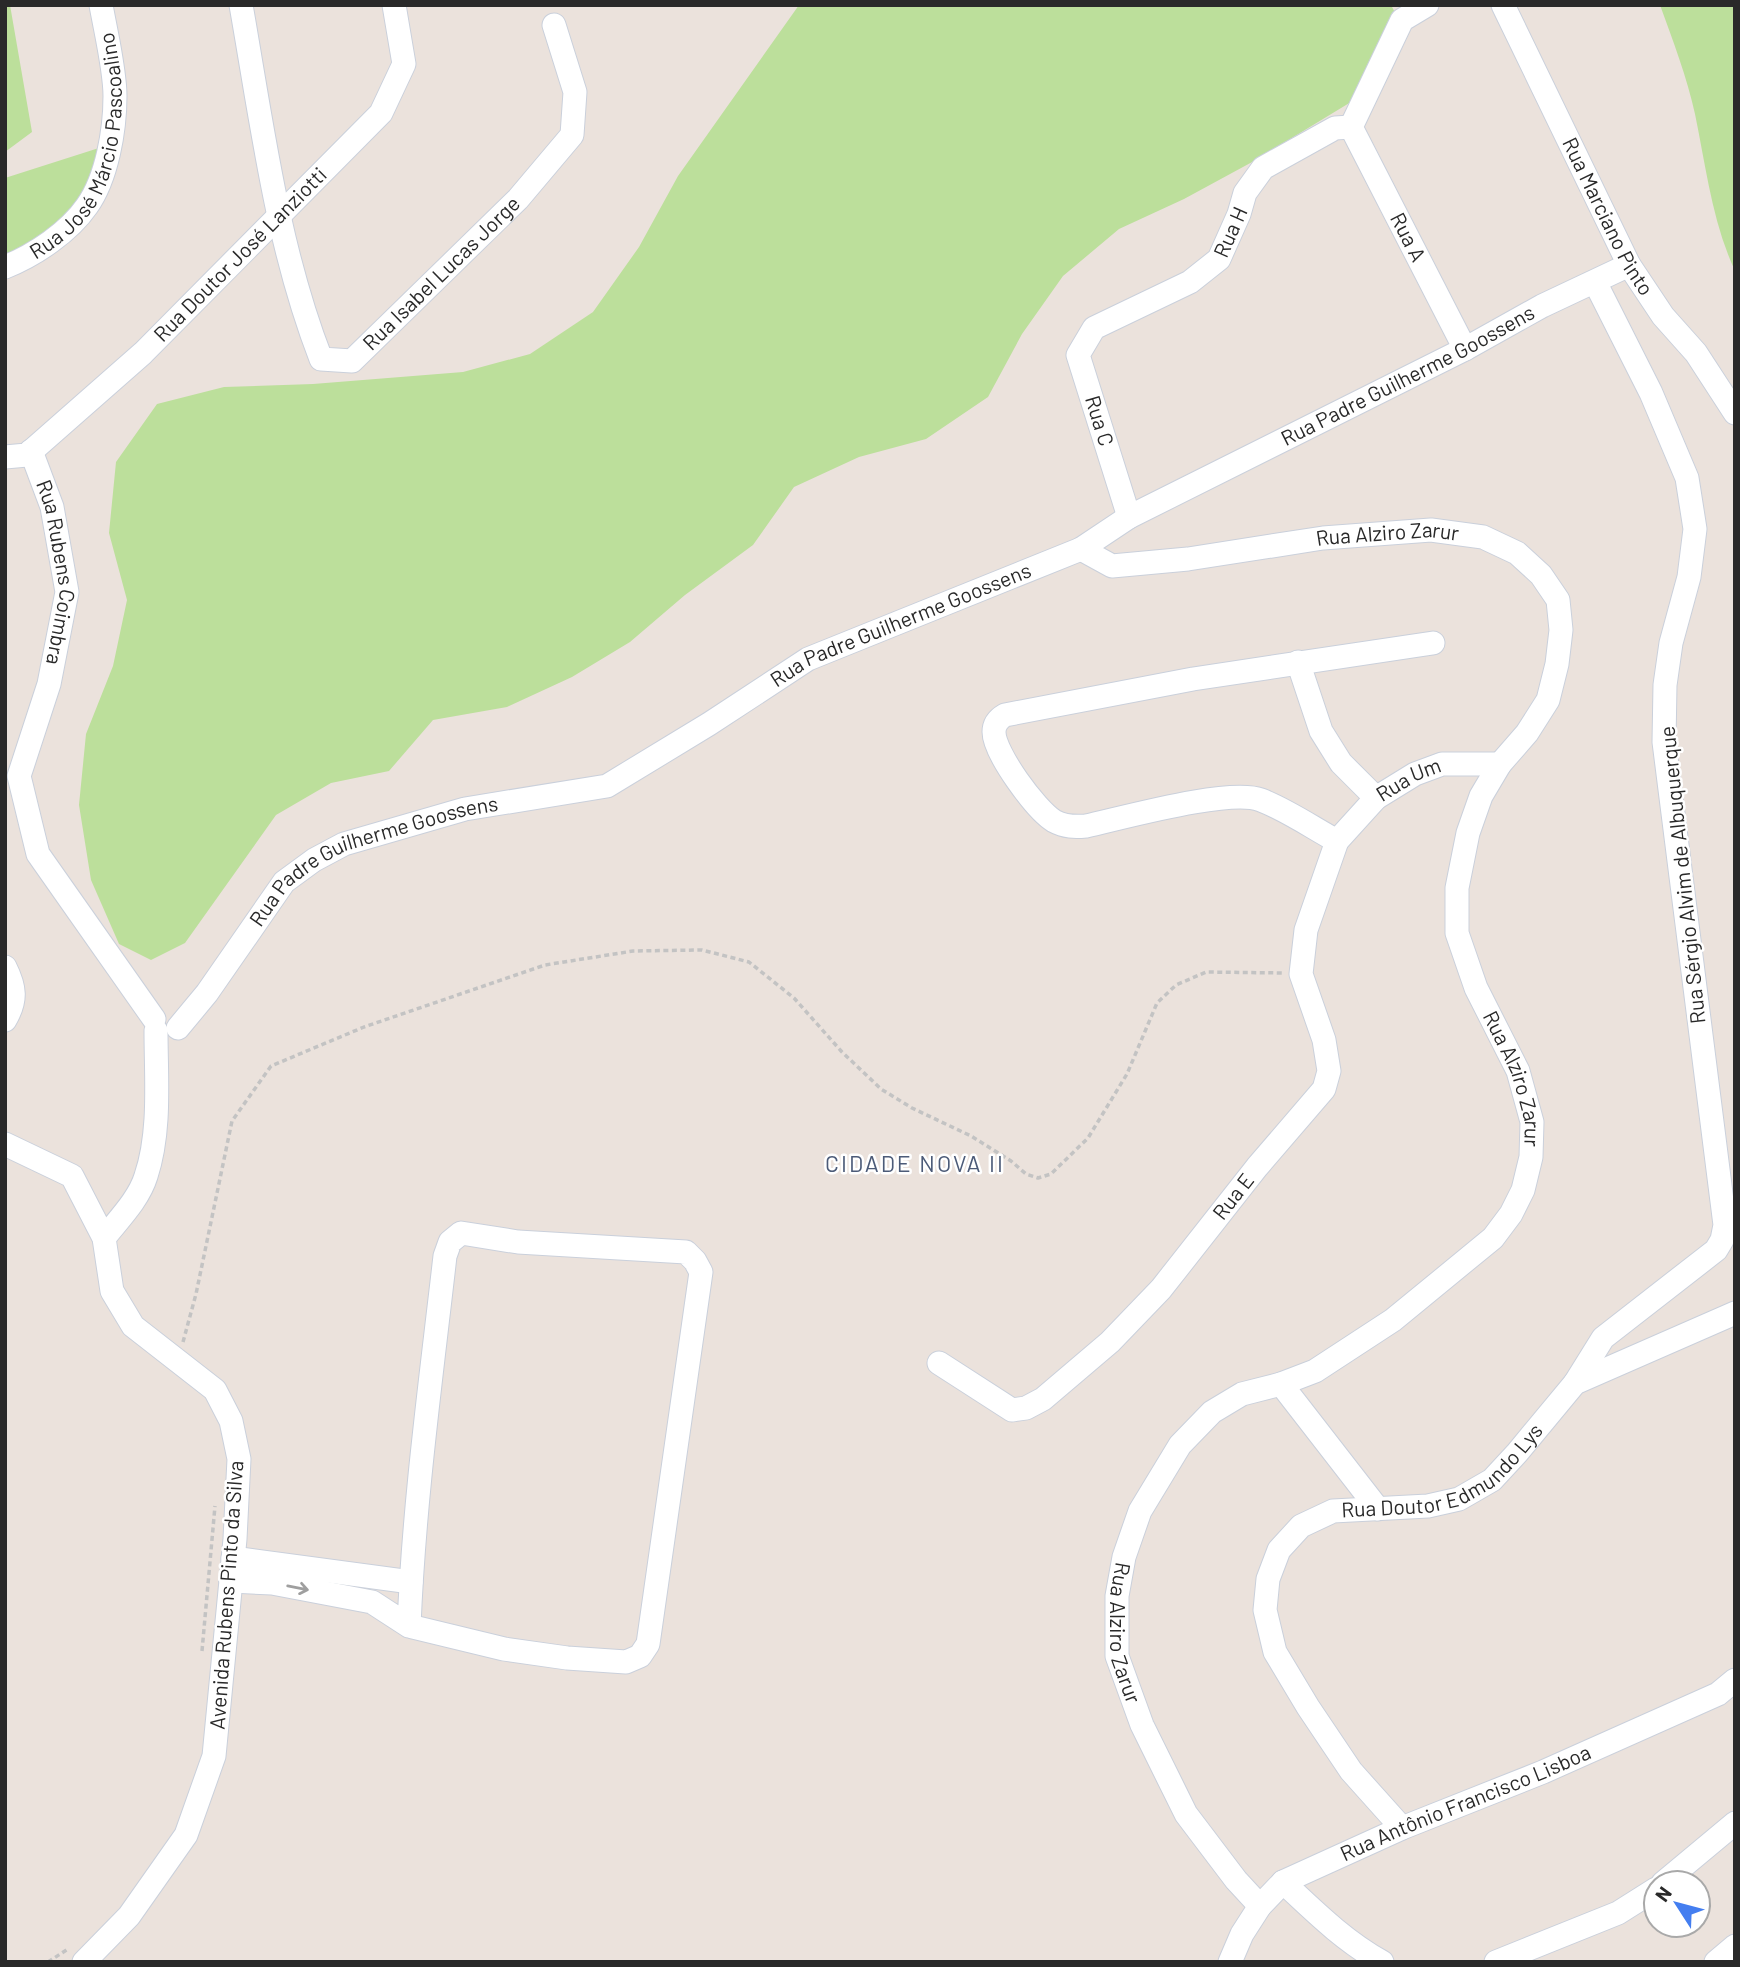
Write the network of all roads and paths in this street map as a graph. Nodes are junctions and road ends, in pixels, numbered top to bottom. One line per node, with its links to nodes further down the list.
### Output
1 (102, 5): 10 (street, Rua José Márcio Pascoalino)
2 (241, 5): 8 (street)
3 (394, 5): 8 (street, Rua Doutor José Lanziotti)
4 (1427, 5): 7 (street)
5 (1503, 5): 9 (street, Rua Marciano Pinto)
6 (554, 25): 8 (street, Rua Isabel Lucas Jorge)
7 (1351, 127): 12 (street, Rua H); 13 (street, Rua A)
8 (278, 217): 15 (street, Rua Doutor José Lanziotti)
9 (1629, 265): 11 (street, Rua Padre Guilherme Goossens); 14 (street, Rua Marciano Pinto)
10 (5, 267)
11 (1595, 282): 13 (street, Rua Padre Guilherme Goossens); 34 (street, Rua Sérgio Alvim de Albuquerque)
12 (1094, 328): 17 (street, Rua C)
13 (1465, 349): 17 (street, Rua Padre Guilherme Goossens)
14 (1735, 413)
15 (31, 451): 16 (street, Rua Doutor José Lanziotti); 27 (street, Rua Rubens Coimbra)
16 (5, 457)
17 (1129, 517): 18 (street, Rua Padre Guilherme Goossens)
18 (1081, 550): 21 (street, Rua Alziro Zarur); 27 (street, Rua Padre Guilherme Goossens)
19 (1433, 643): 20 (street)
20 (1298, 662): 22 (street); 23 (street)
21 (1500, 764): 22 (street, Rua Um); 33 (street, Rua Alziro Zarur)
22 (1376, 798): 23 (street, Rua Um)
23 (1337, 841): 25 (street, Rua E)
24 (5, 967): 26 (street)
25 (1301, 974): 31 (path); 32 (street, Rua E)
26 (5, 1020)
27 (168, 1023): 29 (street)
28 (5, 1143): 29 (street, Avenida Rubens Pinto da Silva)
29 (104, 1238): 31 (street, Avenida Rubens Pinto da Silva)
30 (1735, 1313): 34 (street, Rua Doutor Edmundo Lys)
31 (178, 1361): 37 (street, Avenida Rubens Pinto da Silva)
32 (939, 1363)
33 (1281, 1384): 36 (street); 47 (street, Rua Alziro Zarur)
34 (1575, 1384): 36 (street, Rua Doutor Edmundo Lys)
35 (215, 1503): 40 (path)
36 (1378, 1509): 43 (street, Rua Doutor Edmundo Lys)
37 (232, 1569): 38 (street); 39 (street, one-way to 39); 49 (street, Avenida Rubens Pinto da Silva)
38 (411, 1582): 39 (street); 39 (street)
39 (409, 1626)
40 (202, 1652)
41 (1735, 1681): 43 (street, Rua Antônio Francisco Lisboa)
42 (1735, 1823): 44 (street)
43 (1402, 1828): 45 (street, Rua Antônio Francisco Lisboa)
44 (1680, 1869)
45 (1283, 1882): 47 (street, Rua Antônio Francisco Lisboa); 52 (street)
46 (1642, 1898): 53 (street)
47 (1260, 1906): 51 (street, Rua Antônio Francisco Lisboa)
48 (1735, 1946): 54 (street)
49 (79, 1953): 50 (path)
50 (48, 1962)
51 (1230, 1962)
52 (1382, 1962)
53 (1496, 1962)
54 (1716, 1962)

